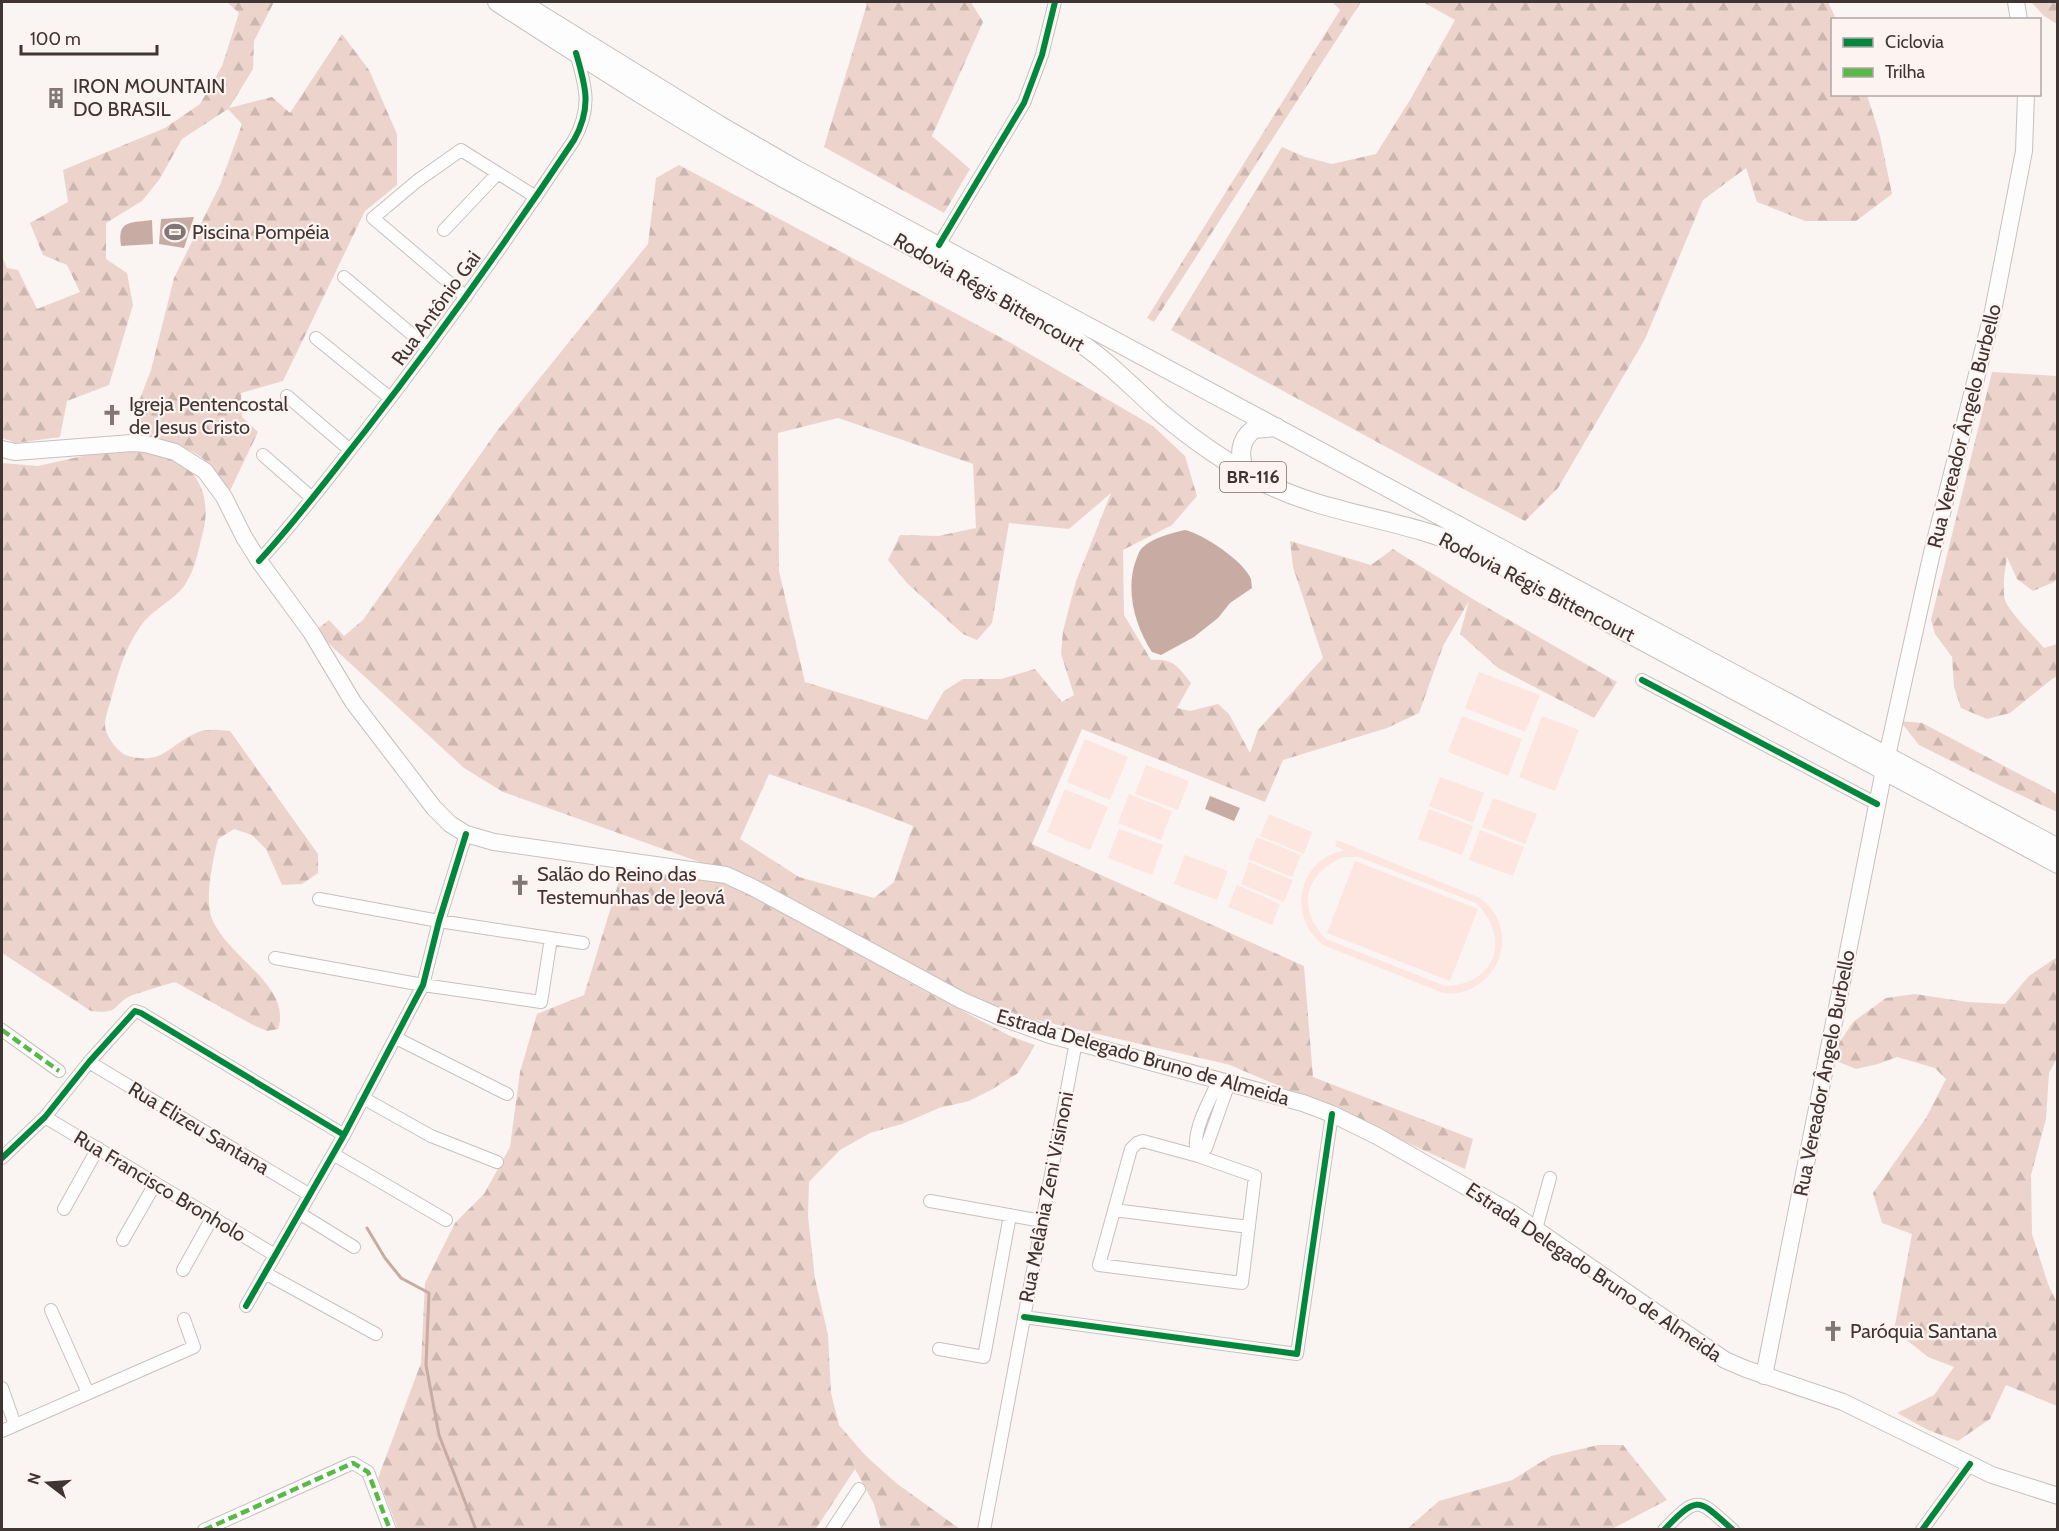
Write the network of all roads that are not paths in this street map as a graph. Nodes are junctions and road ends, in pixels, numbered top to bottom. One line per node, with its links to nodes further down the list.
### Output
1 (497, 2): 6 (highway, Rodovia Régis Bittencourt / BR-116)
2 (520, 2): 11 (highway, Rodovia Régis Bittencourt / BR-116)
3 (1054, 2): 11 (street)
4 (2016, 2): 5 (main road)
5 (2019, 18)
6 (576, 53): 9 (street, Rua Antônio Gai); 22 (highway, Rodovia Régis Bittencourt / BR-116)
7 (2026, 96): 26 (main road, Rua Vereador Ângelo Burbello)
8 (498, 173): 9 (street); 10 (street); 13 (street)
9 (536, 197): 13 (street, Rua Antônio Gai)
10 (444, 230)
11 (939, 245): 18 (highway, Rodovia Régis Bittencourt / BR-116)
12 (344, 277): 15 (street)
13 (466, 297): 15 (street, Rua Antônio Gai)
14 (316, 338): 17 (street)
15 (428, 348): 17 (street, Rua Antônio Gai)
16 (287, 396): 20 (street)
17 (390, 398): 20 (street, Rua Antônio Gai)
18 (1276, 428): 22 (highway); 26 (highway, Rodovia Régis Bittencourt / BR-116)
19 (2, 449): 24 (main road, Estrada Delegado Bruno de Almeida)
20 (350, 450): 23 (street, Rua Antônio Gai)
21 (263, 455): 23 (street)
22 (1244, 472): 26 (highway, Rodovia Régis Bittencourt / BR-116)
23 (312, 498): 24 (street, Rua Antônio Gai)
24 (259, 561): 28 (main road, Estrada Delegado Bruno de Almeida)
25 (1642, 680): 27 (street)
26 (1885, 763): 27 (main road, Rua Vereador Ângelo Burbello); 29 (highway, Rodovia Régis Bittencourt / BR-116); 30 (highway, Rodovia Régis Bittencourt / BR-116)
27 (1877, 804): 77 (main road, Rua Vereador Ângelo Burbello)
28 (466, 834): 32 (street); 39 (main road, Estrada Delegado Bruno de Almeida)
29 (2058, 848)
30 (2058, 864)
31 (319, 899): 32 (street)
32 (439, 921): 33 (street); 36 (street)
33 (551, 938): 34 (street); 36 (street)
34 (583, 943)
35 (275, 958): 36 (street)
36 (423, 985): 38 (street)
37 (2, 1030): 41 (street)
38 (396, 1038): 43 (street); 44 (street)
39 (1076, 1041): 42 (main road, Estrada Delegado Bruno de Almeida); 63 (street, Rua Melânia Zeni Visinoni)
40 (89, 1062): 46 (street); 47 (street); 55 (street, Rua Elizeu Santana)
41 (59, 1071)
42 (1224, 1081): 45 (main road, Estrada Delegado Bruno de Almeida); 50 (street)
43 (507, 1094)
44 (363, 1098): 47 (street); 52 (street)
45 (1332, 1114): 65 (main road, Estrada Delegado Bruno de Almeida); 73 (street)
46 (45, 1117): 48 (street, Rua Francisco Bronholo); 51 (street)
47 (344, 1135): 49 (street)
48 (98, 1148): 54 (street, Rua Francisco Bronholo); 57 (street)
49 (333, 1154): 55 (street); 62 (street)
50 (1198, 1156): 58 (street); 64 (street)
51 (2, 1158)
52 (497, 1162)
53 (1550, 1178): 65 (street)
54 (155, 1184): 61 (street, Rua Francisco Bronholo); 66 (street)
55 (310, 1195): 59 (street)
56 (930, 1201): 60 (street)
57 (64, 1209)
58 (1114, 1210): 64 (street); 64 (street)
59 (299, 1213): 67 (street); 68 (street)
60 (1010, 1215): 63 (street); 76 (street)
61 (212, 1218): 68 (street, Rua Francisco Bronholo); 69 (street)
62 (446, 1220)
63 (1042, 1221): 73 (street, Rua Melânia Zeni Visinoni)
64 (1249, 1227)
65 (1536, 1229): 77 (main road, Estrada Delegado Bruno de Almeida)
66 (123, 1240)
67 (354, 1247)
68 (275, 1255): 70 (street)
69 (183, 1270)
70 (265, 1273): 71 (street); 75 (street)
71 (246, 1306)
72 (51, 1311): 79 (street)
73 (1024, 1317): 88 (street, Rua Melânia Zeni Visinoni)
74 (184, 1319): 79 (street)
75 (376, 1334)
76 (939, 1349)
77 (1764, 1376): 82 (main road, Estrada Delegado Bruno de Almeida)
78 (2, 1388): 80 (street)
79 (88, 1393): 80 (street)
80 (15, 1425): 81 (street)
81 (2, 1431)
82 (1970, 1464): 84 (main road, Estrada Delegado Bruno de Almeida); 91 (street)
83 (859, 1489): 87 (street)
84 (2058, 1496)
85 (204, 1530): 86 (street)
86 (390, 1530)
87 (832, 1530)
88 (984, 1530)
89 (1664, 1530): 90 (street)
90 (1733, 1530)
91 (1922, 1530)

